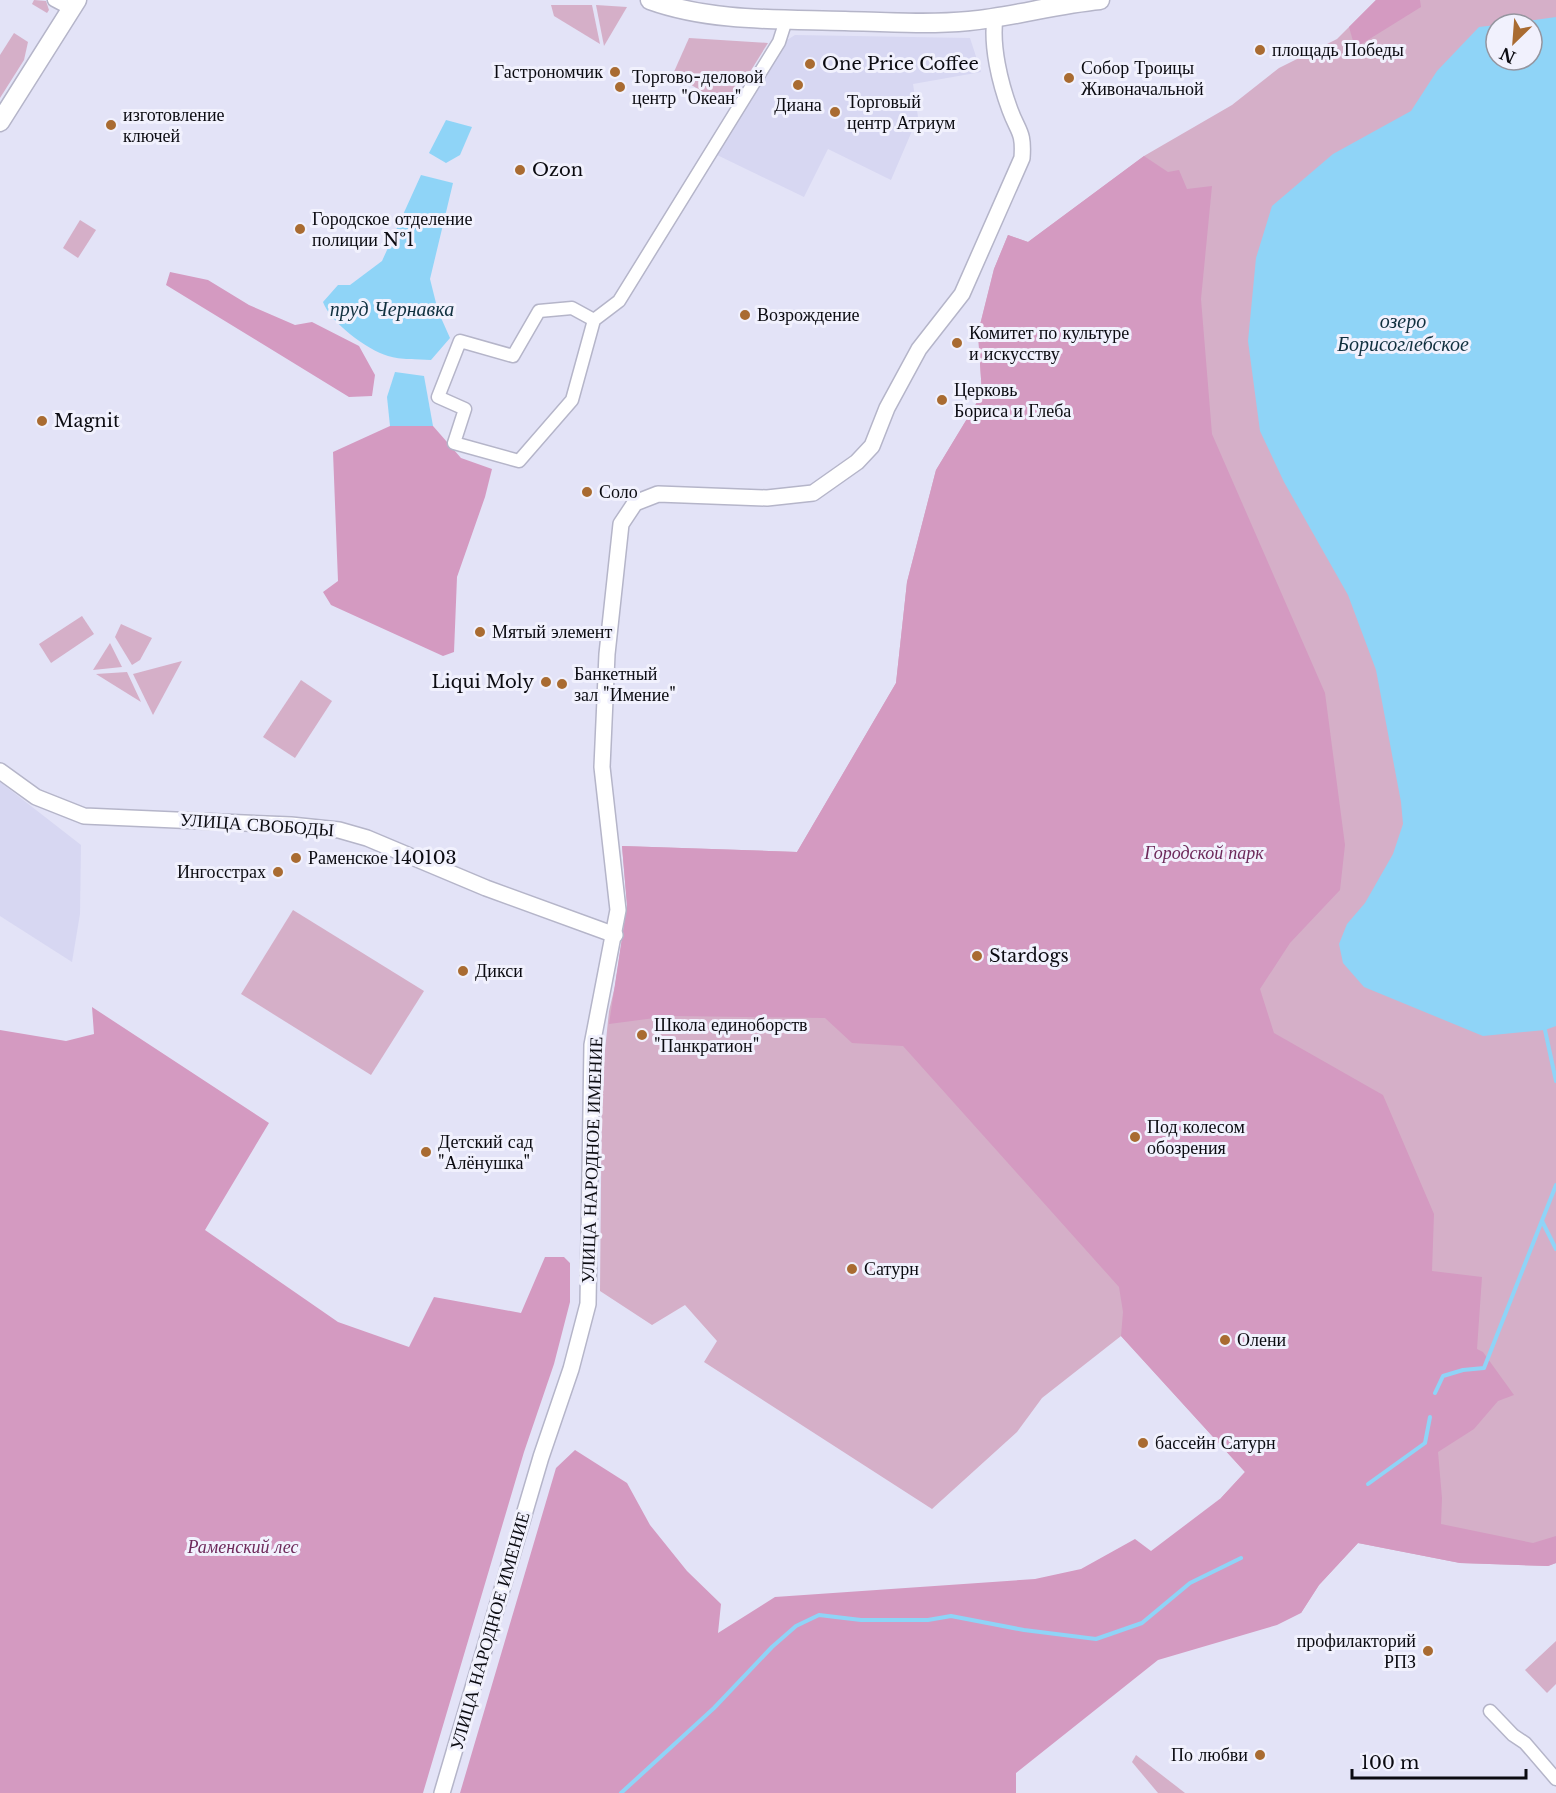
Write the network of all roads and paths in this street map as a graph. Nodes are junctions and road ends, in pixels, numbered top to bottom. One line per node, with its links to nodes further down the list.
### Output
1 (54, 0): 4 (street)
2 (650, 0): 6 (main road)
3 (1100, 0): 5 (main road)
4 (74, 5): 7 (main road)
5 (995, 18): 6 (main road); 10 (street, УЛИЦА НАРОДНОЕ ИМЕНИЕ)
6 (786, 20): 8 (street)
7 (0, 122)
8 (594, 320): 8 (street)
9 (0, 771): 10 (street, УЛИЦА СВОБОДЫ)
10 (615, 936): 13 (street, УЛИЦА НАРОДНОЕ ИМЕНИЕ)
11 (1490, 1711): 12 (street)
12 (1556, 1779)
13 (442, 1793)

